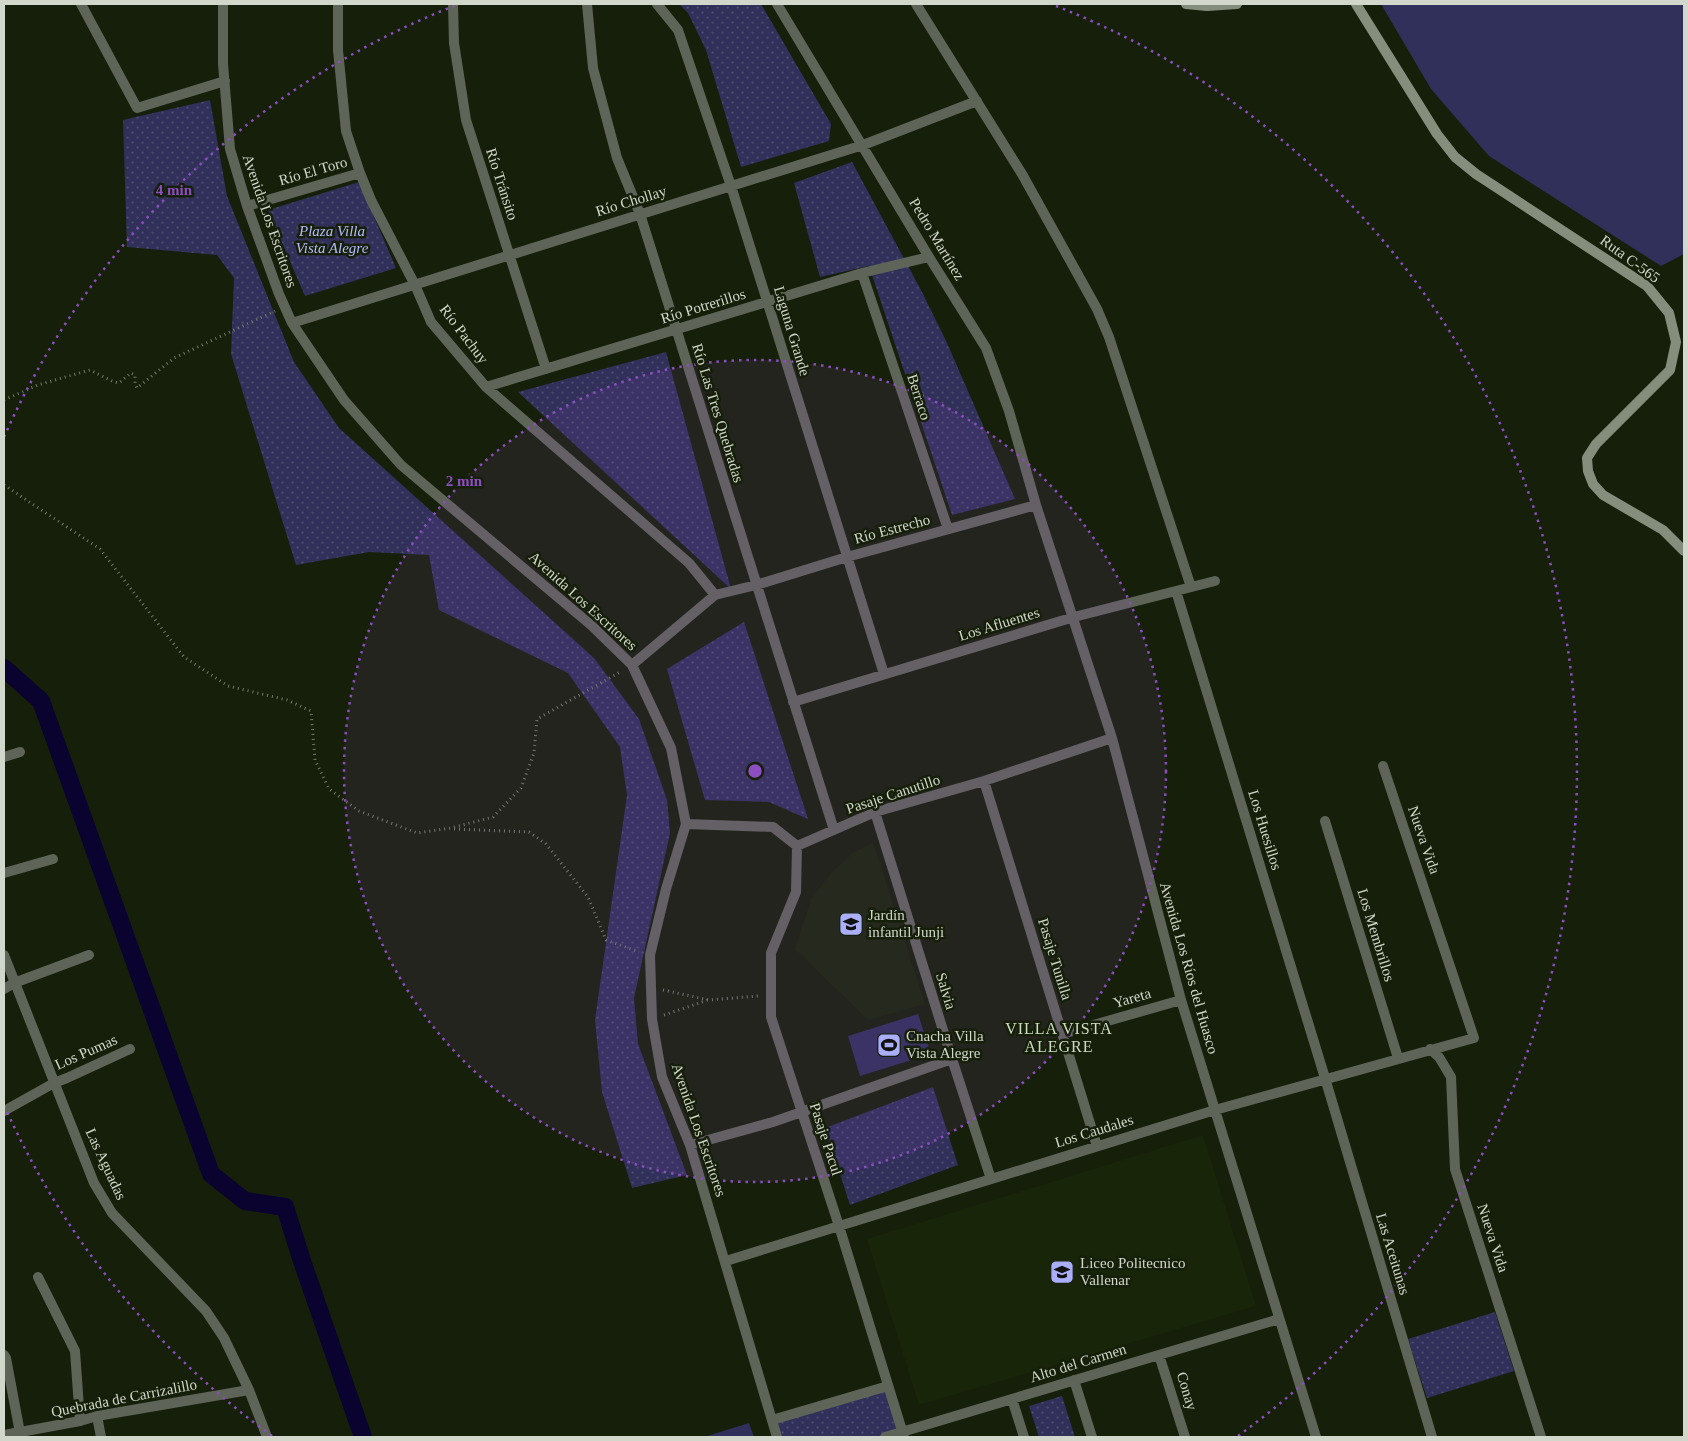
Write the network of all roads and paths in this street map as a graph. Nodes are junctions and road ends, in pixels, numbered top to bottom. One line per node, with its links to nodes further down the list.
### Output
1 (81, 4): 12 (street)
2 (223, 4): 12 (street, Avenida Los Escritores)
3 (338, 4): 15 (street, Río Pachuy)
4 (453, 4): 19 (street, Río Tránsito)
5 (587, 4): 18 (street, Río Las Tres Quebradas)
6 (657, 4): 16 (street, Laguna Grande)
7 (777, 4): 14 (street, Pedro Martínez)
8 (916, 4): 13 (street)
9 (1186, 4): 10 (main road)
10 (1237, 4)
11 (1356, 4): 33 (main road, Ruta C-565)
12 (225, 81): 17 (street, Avenida Los Escritores)
13 (977, 101): 14 (street, Río Chollay); 37 (street)
14 (863, 144): 16 (street, Río Chollay); 20 (street, Pedro Martínez)
15 (360, 173): 17 (street, Río El Toro); 22 (street, Río Pachuy)
16 (731, 186): 18 (street, Río Chollay); 23 (street, Laguna Grande)
17 (247, 206): 24 (street, Avenida Los Escritores)
18 (640, 214): 19 (street, Río Chollay); 26 (street, Río Las Tres Quebradas)
19 (509, 255): 22 (street, Río Chollay); 27 (street, Río Tránsito)
20 (929, 257): 21 (street, Río Potrerillos); 31 (street, Pedro Martínez)
21 (862, 273): 23 (street, Río Potrerillos); 32 (street, Berraco)
22 (415, 285): 25 (street, Río Chollay); 28 (street, Río Pachuy)
23 (767, 302): 26 (street, Río Potrerillos); 34 (street, Laguna Grande)
24 (284, 307): 25 (street, Avenida Los Escritores); 29 (path)
25 (292, 323): 41 (street, Avenida Los Escritores)
26 (676, 330): 27 (street, Río Potrerillos); 36 (street, Río Las Tres Quebradas)
27 (546, 369): 28 (street, Río Potrerillos)
28 (486, 387): 39 (street, Río Pachuy)
29 (4, 400)
30 (4, 485): 52 (path)
31 (1036, 505): 32 (street, Río Estrecho); 40 (street, Avenida Los Ríos del Huasco)
32 (948, 530): 34 (street, Río Estrecho)
33 (1684, 551)
34 (847, 557): 36 (street, Río Estrecho); 42 (street, Laguna Grande)
35 (1215, 582): 37 (street, Los Afluentes)
36 (756, 585): 39 (street); 43 (street, Río Las Tres Quebradas)
37 (1191, 587): 38 (street, Los Afluentes)
38 (1176, 591): 40 (street, Los Afluentes); 73 (street, Los Huesillos)
39 (715, 595): 41 (street)
40 (1074, 618): 42 (street, Los Afluentes); 44 (street, Avenida Los Ríos del Huasco)
41 (632, 665): 51 (street, Avenida Los Escritores); 52 (path)
42 (884, 674): 43 (street, Los Afluentes)
43 (793, 702): 53 (street, Río Las Tres Quebradas)
44 (1112, 738): 48 (street, Pasaje Canutillo); 65 (street, Avenida Los Ríos del Huasco)
45 (20, 752): 46 (street)
46 (4, 758)
47 (1383, 766): 68 (street, Nueva Vida)
48 (984, 781): 49 (street, Pasaje Canutillo); 67 (street, Pasaje Tunilla)
49 (874, 812): 53 (street, Pasaje Canutillo); 72 (street, Salvia)
50 (1325, 821): 71 (street, Los Membrillos)
51 (686, 824): 54 (street); 59 (street, Avenida Los Escritores)
52 (451, 828): 59 (path)
53 (834, 830): 54 (street, Pasaje Canutillo)
54 (797, 846): 63 (street, Pasaje Pacul)
55 (53, 859): 56 (street)
56 (4, 873)
57 (4, 955): 60 (street, Las Aguadas)
58 (89, 955): 60 (street)
59 (650, 955): 61 (street, Avenida Los Escritores)
60 (14, 983): 62 (street); 74 (street, Las Aguadas)
61 (651, 988): 64 (path); 66 (street, Avenida Los Escritores)
62 (4, 989)
63 (771, 995): 64 (path); 77 (street, Pasaje Pacul)
64 (709, 1000): 66 (path)
65 (1181, 1000): 67 (street, Yareta); 75 (street, Avenida Los Ríos del Huasco)
66 (652, 1019): 78 (street, Avenida Los Escritores)
67 (1062, 1034): 79 (street, Pasaje Tunilla)
68 (1474, 1038): 70 (street, Los Caudales)
69 (130, 1049): 74 (street, Los Pumas)
70 (1430, 1049): 71 (street, Los Caudales); 106 (street, Nueva Vida)
71 (1398, 1058): 73 (street, Los Caudales)
72 (952, 1059): 77 (street); 80 (street, Salvia)
73 (1325, 1078): 75 (street, Los Caudales); 105 (street, Las Aceitunas)
74 (54, 1083): 76 (street, Los Pumas); 89 (street, Las Aguadas)
75 (1215, 1110): 79 (street, Los Caudales); 84 (street, Avenida Los Ríos del Huasco)
76 (4, 1111)
77 (801, 1112): 78 (street); 81 (street, Pasaje Pacul)
78 (690, 1145): 82 (street, Avenida Los Escritores)
79 (1097, 1146): 80 (street, Los Caudales)
80 (991, 1178): 81 (street, Los Caudales)
81 (839, 1226): 82 (street, Los Caudales); 88 (street, Pasaje Pacul)
82 (726, 1261): 92 (street, Avenida Los Escritores)
83 (38, 1277): 93 (street)
84 (1280, 1319): 86 (street, Alto del Carmen); 104 (street, Avenida Los Ríos del Huasco)
85 (4, 1355): 94 (street)
86 (1159, 1355): 87 (street, Alto del Carmen); 103 (street, Conay)
87 (1074, 1380): 90 (street, Alto del Carmen); 102 (street)
88 (888, 1386): 92 (street); 95 (street, Pasaje Pacul)
89 (249, 1390): 91 (street, Quebrada de Carrizalillo); 98 (street, Las Aguadas)
90 (1012, 1399): 95 (street, Alto del Carmen); 101 (street)
91 (97, 1416): 93 (street, Quebrada de Carrizalillo); 97 (street)
92 (772, 1420): 99 (street, Avenida Los Escritores)
93 (80, 1421): 94 (street, Quebrada de Carrizalillo)
94 (20, 1432): 96 (street, Quebrada de Carrizalillo)
95 (903, 1435): 100 (street, Alto del Carmen)
96 (4, 1436)
97 (101, 1437)
98 (267, 1437)
99 (777, 1437)
100 (885, 1437)
101 (1024, 1437)
102 (1092, 1437)
103 (1185, 1437)
104 (1316, 1437)
105 (1432, 1437)
106 (1541, 1437)

